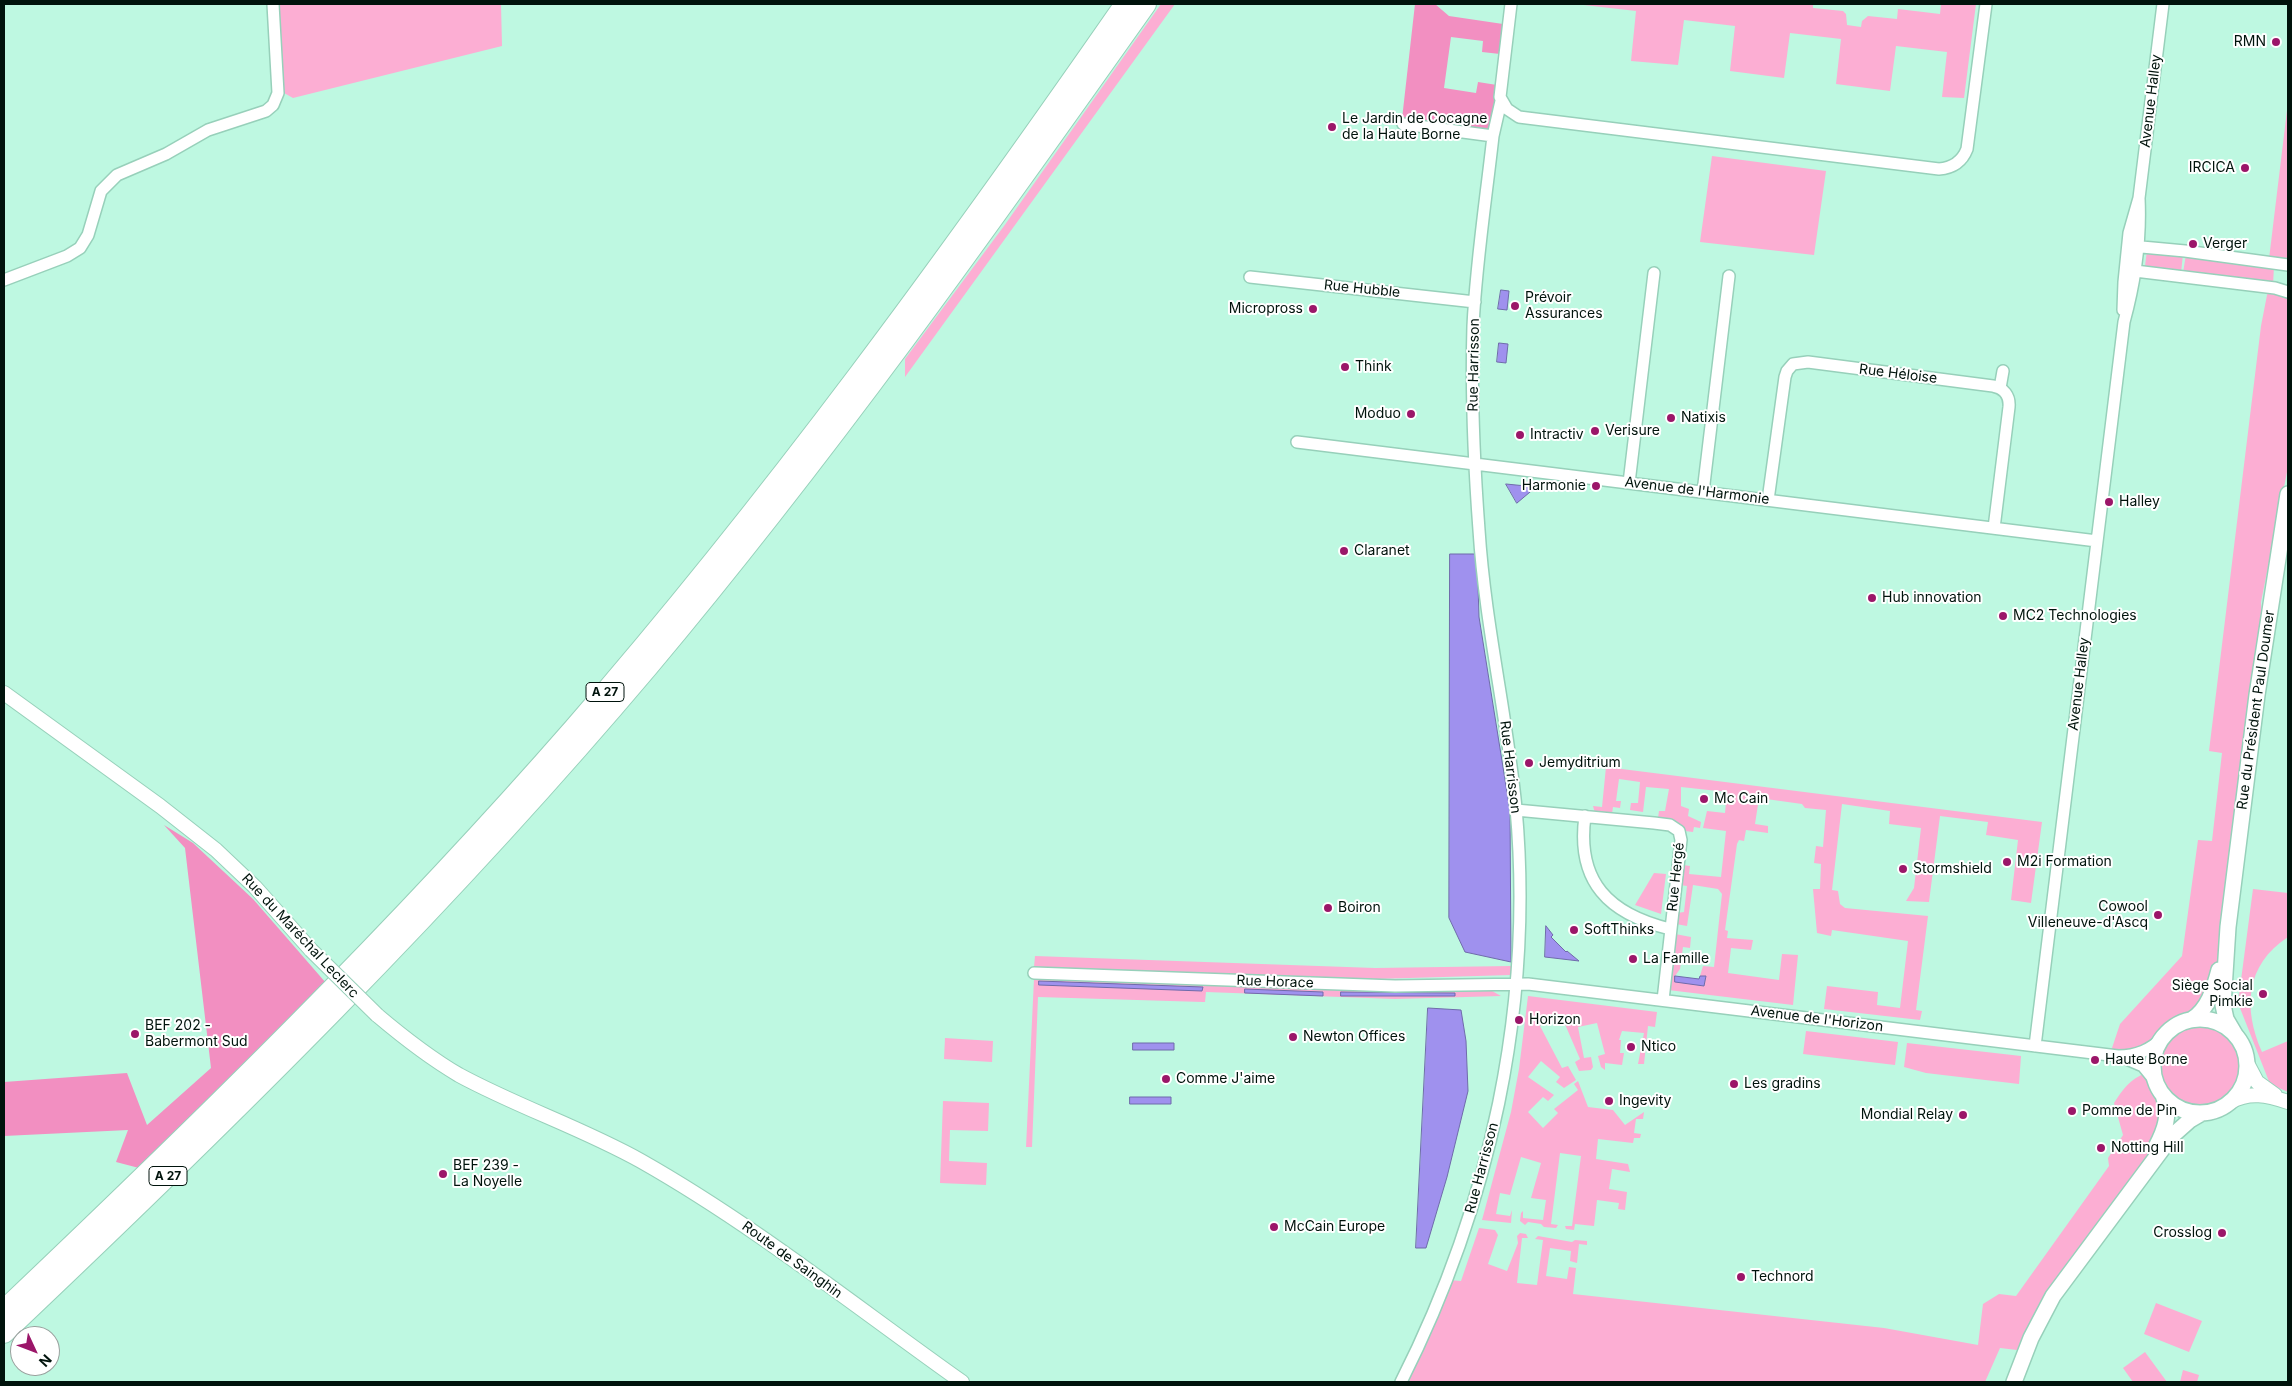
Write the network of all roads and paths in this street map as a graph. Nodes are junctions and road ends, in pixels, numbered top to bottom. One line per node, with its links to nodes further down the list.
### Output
1 (273, 4): 19 (street)
2 (1126, 4): 54 (highway, A 27)
3 (1146, 4): 55 (highway, A 27)
4 (1511, 4): 9 (street, Rue Harrisson)
5 (1986, 4): 8 (street)
6 (1994, 4): 8 (street)
7 (2163, 4): 12 (street, Avenue Halley)
8 (1982, 26): 9 (street)
9 (1501, 101): 11 (street, Rue Harrisson)
10 (1402, 124): 11 (street)
11 (1493, 136): 21 (street, Rue Harrisson)
12 (2133, 248): 13 (street, Avenue Halley); 14 (street); 15 (street, Avenue Halley)
13 (2126, 263): 15 (street); 22 (street, Avenue Halley)
14 (2288, 265)
15 (2135, 271): 20 (street); 22 (street, Avenue Halley)
16 (1654, 273): 27 (street)
17 (1730, 276): 28 (street)
18 (1250, 277): 21 (street, Rue Hubble)
19 (4, 280)
20 (2288, 292)
21 (1475, 302): 26 (street, Rue Harrisson)
22 (2124, 322): 32 (street, Avenue Halley)
23 (2003, 372): 24 (street)
24 (2000, 388): 30 (street, Rue Héloise); 31 (street)
25 (1297, 442): 26 (street, Avenue de l'Harmonie)
26 (1475, 464): 27 (street, Avenue de l'Harmonie); 34 (street, Rue Harrisson)
27 (1629, 483): 28 (street, Avenue de l'Harmonie)
28 (1703, 492): 30 (street, Avenue de l'Harmonie)
29 (2288, 494): 36 (main road, Rue du Président Paul Doumer)
30 (1768, 500): 31 (street, Avenue de l'Harmonie)
31 (1994, 528): 32 (street, Avenue de l'Harmonie)
32 (2097, 541): 44 (street, Avenue Halley)
33 (4, 693): 51 (street, Rue du Maréchal Leclerc, bridge)
34 (1516, 810): 35 (street, Rue Hergé); 39 (street, Rue Harrisson)
35 (1585, 816): 37 (street, Rue Hergé); 37 (street, Rue Hergé)
36 (2228, 928): 41 (main road, Rue du Président Paul Doumer); 42 (main road, Rue du Président Paul Doumer)
37 (1670, 929): 40 (street, Rue Hergé)
38 (1034, 973): 39 (street, Rue Horace)
39 (1516, 984): 40 (street, Avenue de l'Horizon); 57 (street, Rue Harrisson)
40 (1663, 1000): 44 (street, Avenue de l'Horizon)
41 (2191, 1020): 42 (main road); 43 (main road)
42 (2236, 1036): 46 (main road)
43 (2164, 1037): 45 (street, Avenue de l'Horizon); 47 (main road)
44 (2036, 1046): 45 (street, Avenue de l'Horizon)
45 (2118, 1056): 47 (street, Avenue de l'Horizon)
46 (2247, 1063): 48 (main road); 49 (street)
47 (2158, 1087): 50 (main road); 52 (main road)
48 (2230, 1102): 49 (street); 50 (main road)
49 (2288, 1102)
50 (2202, 1113): 52 (main road)
51 (615, 1148): 56 (street, Route de Sainghin)
52 (2130, 1191): 53 (main road)
53 (2074, 1269): 58 (main road); 59 (main road)
54 (4, 1310)
55 (4, 1333)
56 (962, 1382)
57 (1401, 1382)
58 (2014, 1382)
59 (2022, 1382)

